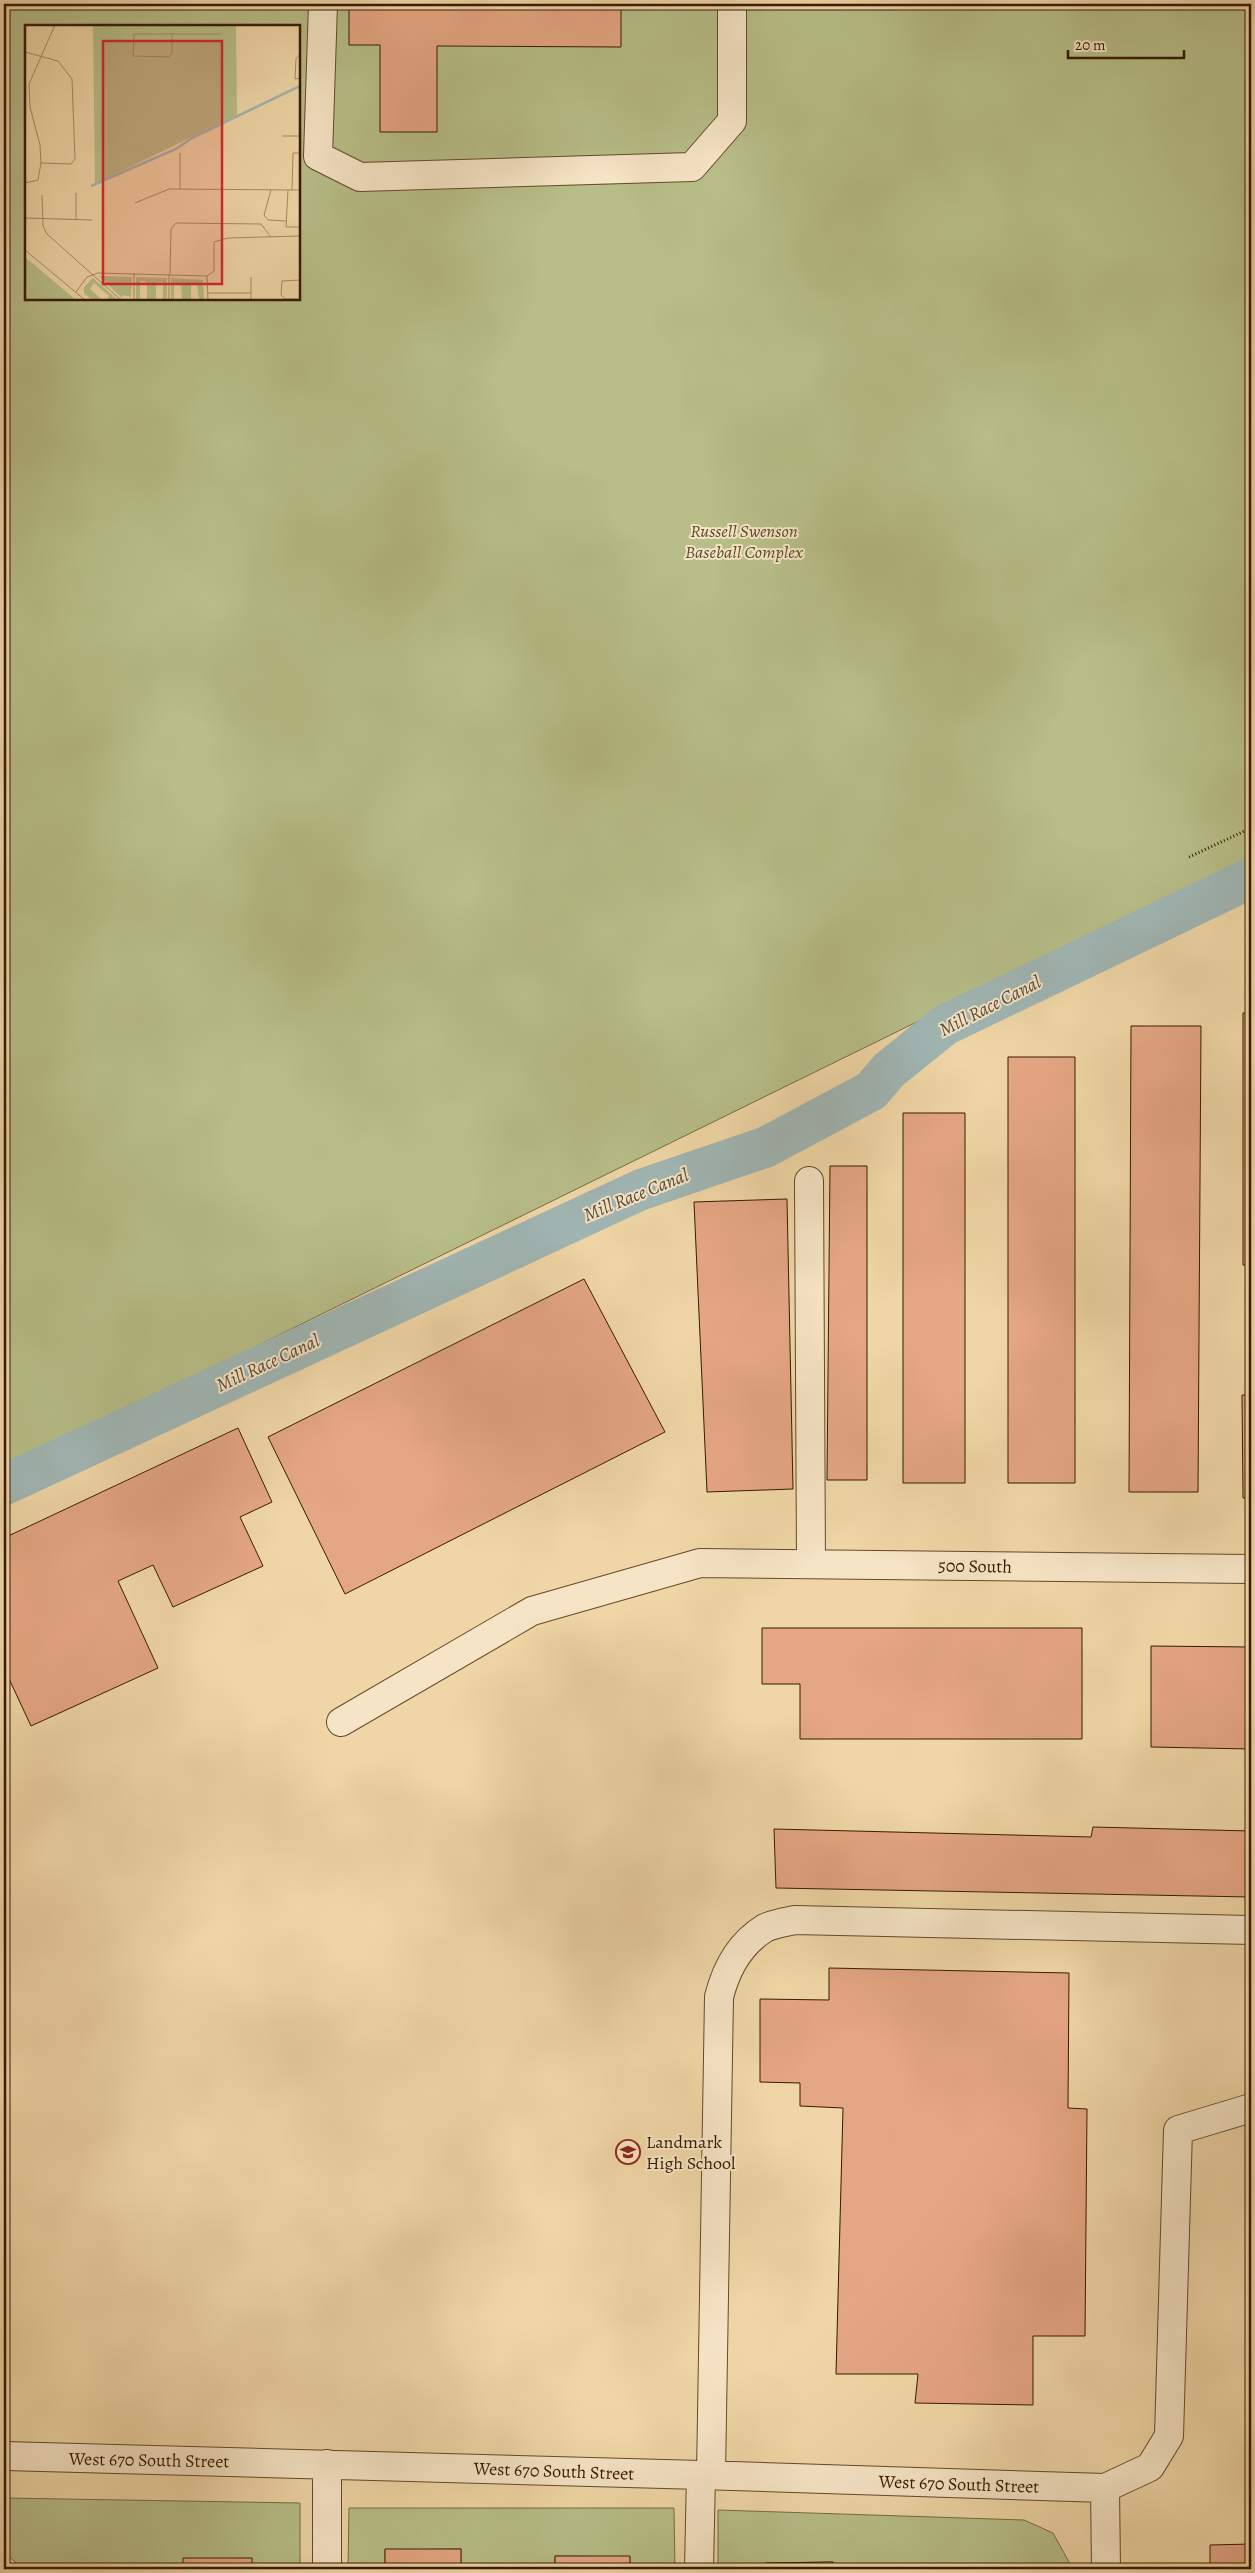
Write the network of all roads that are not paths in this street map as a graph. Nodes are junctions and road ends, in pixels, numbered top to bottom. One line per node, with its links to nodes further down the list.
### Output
1 (323, 4): 2 (street)
2 (732, 4)
3 (809, 1180): 4 (street)
4 (811, 1564): 5 (street, 500 South); 6 (street, 500 South)
5 (1251, 1569)
6 (341, 1722)
7 (1251, 1930): 11 (street)
8 (1251, 2108): 12 (street)
9 (4, 2456): 10 (street, West 670 South Street)
10 (327, 2464): 11 (street, West 670 South Street); 13 (street)
11 (706, 2475): 12 (street, West 670 South Street); 14 (street)
12 (1105, 2488): 15 (street)
13 (326, 2569)
14 (700, 2569)
15 (1106, 2569)

